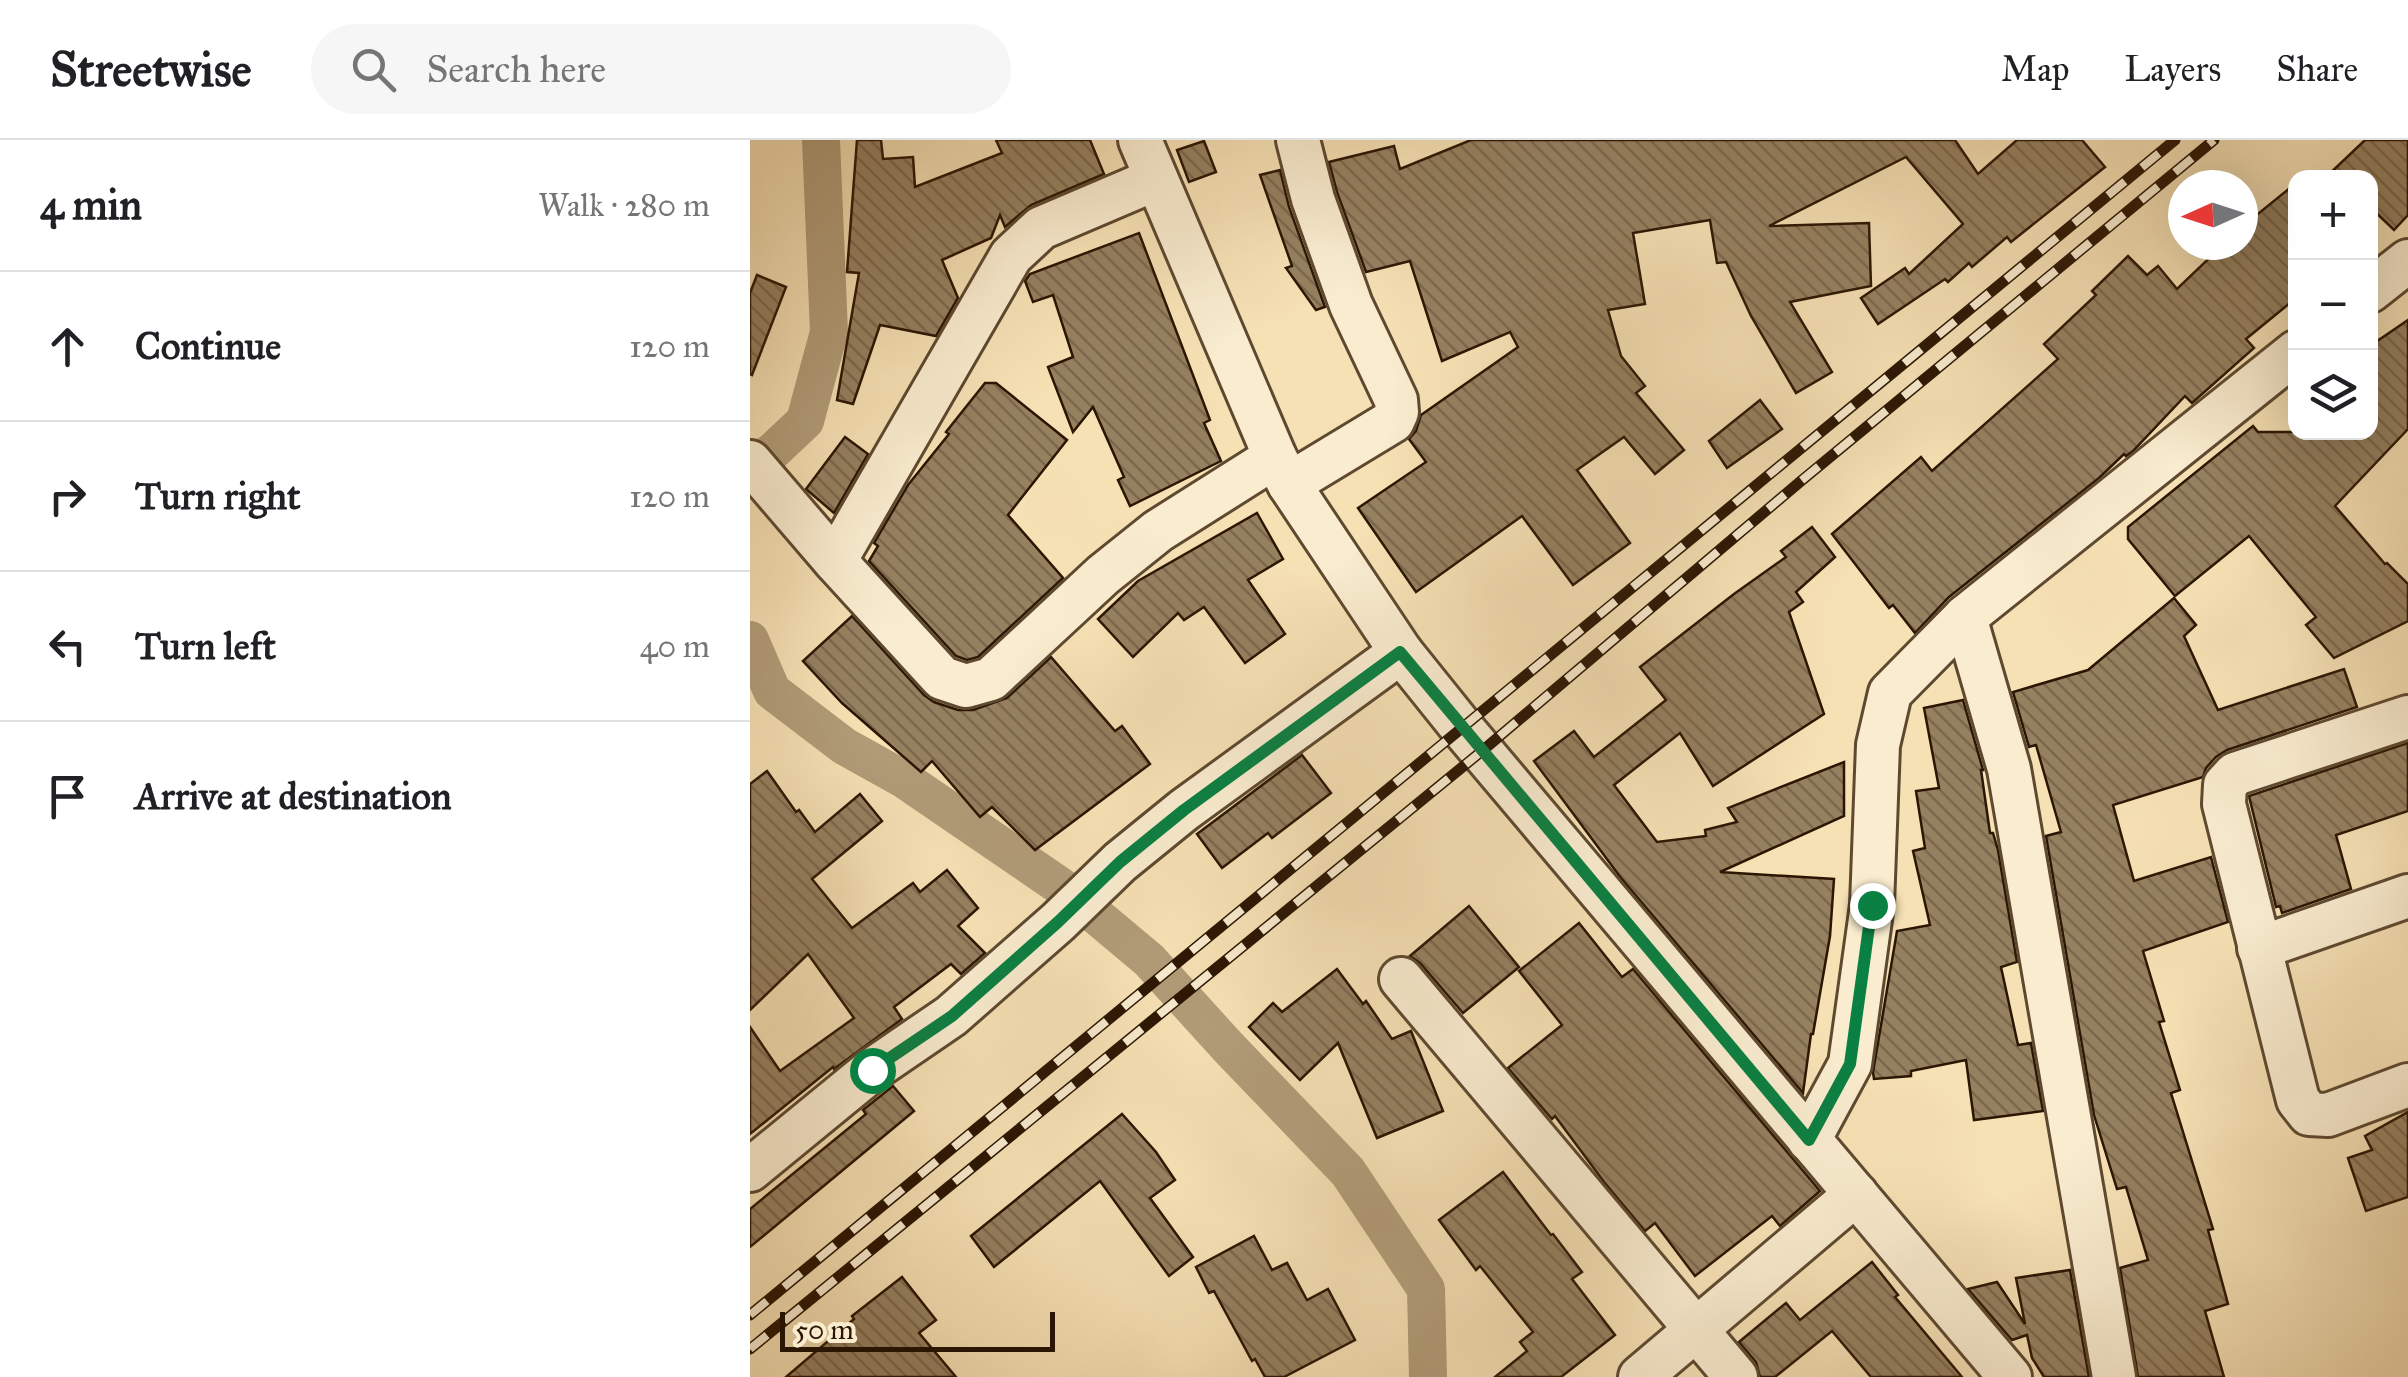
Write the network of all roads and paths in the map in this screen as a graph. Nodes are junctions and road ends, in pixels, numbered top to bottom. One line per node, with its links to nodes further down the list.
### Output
1 (1298, 140): 6 (street)
2 (1148, 159): 6 (street); 8 (street)
3 (2408, 261): 4 (street)
4 (2378, 285)
5 (2288, 358): 9 (street)
6 (1282, 471): 8 (street); 10 (street)
7 (759, 473): 8 (street)
8 (835, 562)
9 (1966, 617): 16 (street); 23 (street)
10 (1400, 652): 16 (street); 17 (street)
11 (2408, 717): 13 (street)
12 (2408, 896): 13 (street)
13 (2259, 948): 15 (street)
14 (1401, 979): 19 (street)
15 (2408, 1085)
16 (1809, 1140): 18 (street)
17 (750, 1170)
18 (1856, 1194): 19 (street); 22 (street)
19 (1696, 1330): 20 (street); 21 (street)
20 (1640, 1377)
21 (1736, 1377)
22 (2010, 1377)
23 (2114, 1377)

